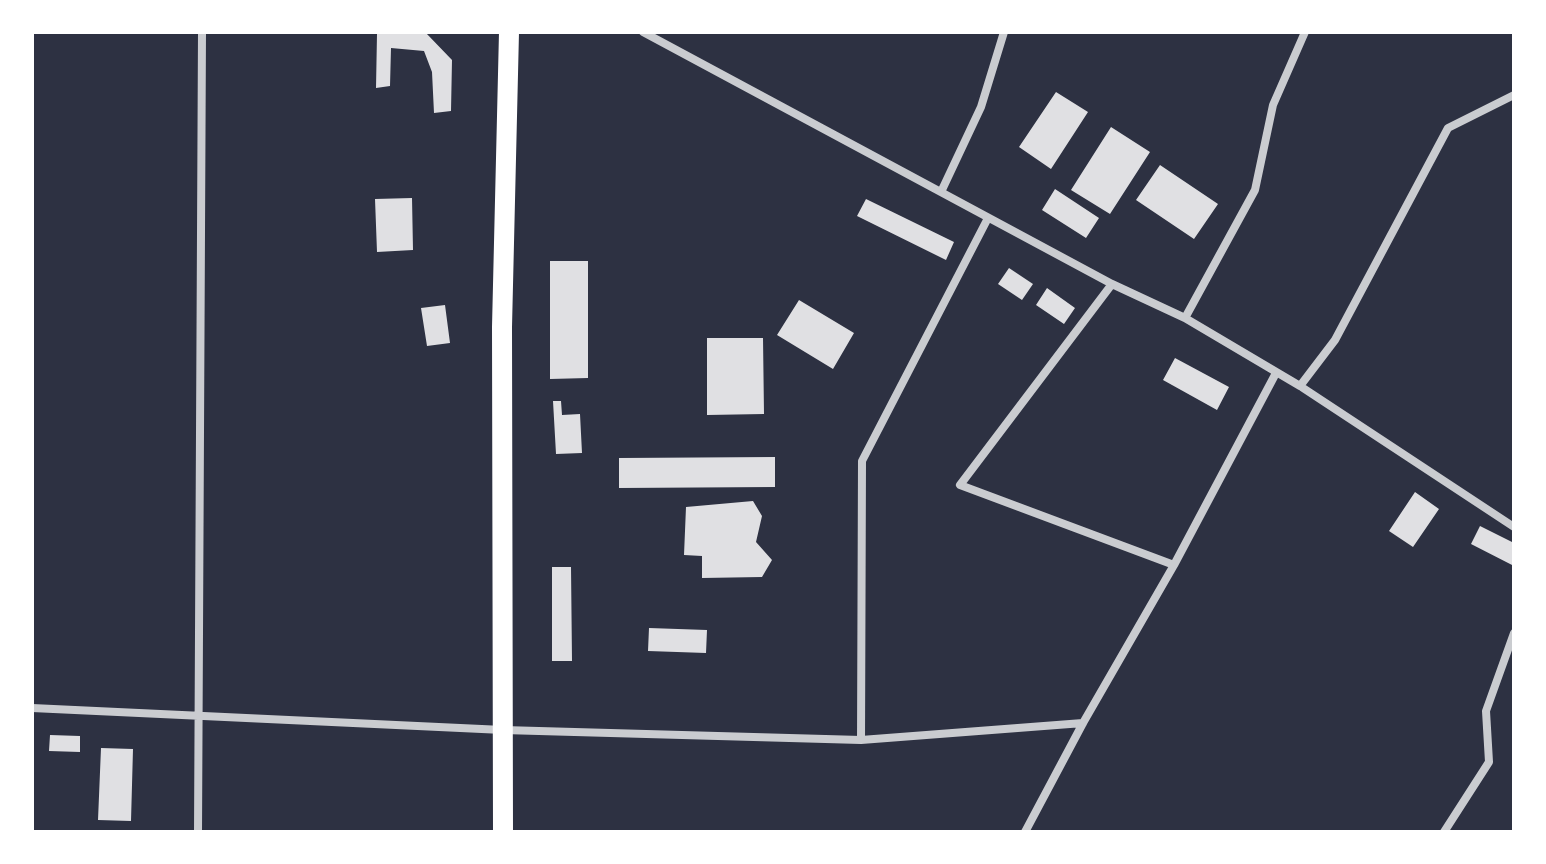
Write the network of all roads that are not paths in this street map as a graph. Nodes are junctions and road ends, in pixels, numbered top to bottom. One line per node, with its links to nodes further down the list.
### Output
1 (202, 32): 17 (street)
2 (509, 32): 19 (main road)
3 (643, 32): 7 (street)
4 (1004, 32): 7 (street)
5 (1305, 32): 10 (street)
6 (1514, 95): 12 (street)
7 (941, 192): 8 (street)
8 (988, 218): 9 (street); 20 (street)
9 (1112, 284): 10 (street); 14 (street)
10 (1185, 318): 11 (street)
11 (1276, 373): 12 (street); 14 (street)
12 (1300, 386): 13 (street)
13 (1514, 527)
14 (1174, 565): 18 (street)
15 (1514, 633): 24 (street)
16 (32, 708): 17 (street)
17 (198, 717): 19 (street); 21 (street)
18 (1083, 723): 20 (street); 23 (street)
19 (503, 730): 20 (street); 22 (main road)
20 (861, 740)
21 (198, 832)
22 (503, 832)
23 (1025, 832)
24 (1444, 832)

